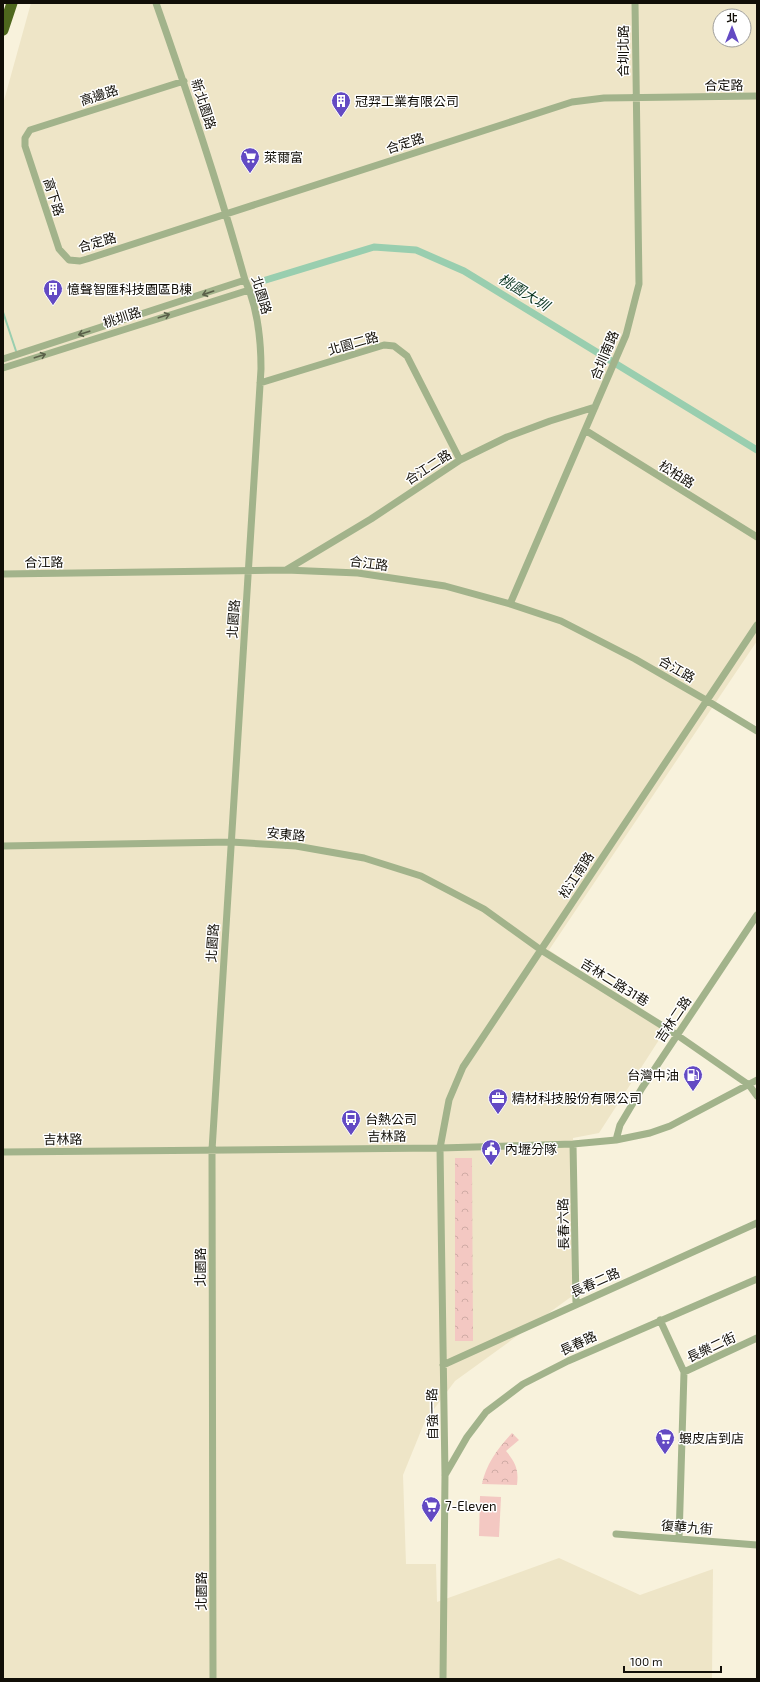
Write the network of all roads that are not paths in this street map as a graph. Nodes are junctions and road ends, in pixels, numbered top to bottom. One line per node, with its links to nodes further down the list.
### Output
1 (12, 3): 4 (highway)
2 (156, 3): 5 (street, 新北園路)
3 (635, 3): 7 (street, 合圳北路)
4 (3, 30)
5 (184, 81): 8 (street, 高邊路); 9 (street, 新北園路)
6 (757, 96): 7 (street, 合定路)
7 (635, 98): 9 (street, 合定路); 16 (street, 合圳南路)
8 (25, 138): 10 (street, 高下路)
9 (226, 214): 10 (street, 合定路); 11 (street, 北園路)
10 (69, 260)
11 (245, 280): 12 (street, 北園路); 13 (street, 桃圳路, one-way to 13)
12 (249, 290): 14 (street, 桃圳路, one-way to 12); 15 (street, 北園路)
13 (3, 359)
14 (3, 368)
15 (260, 383): 18 (street, 北園二路); 21 (street, 北園路)
16 (595, 407): 17 (street, 合圳南路); 18 (street, 合江二路)
17 (585, 430): 19 (street, 松柏路); 23 (street, 合圳南路)
18 (460, 460): 20 (street, 合江二路)
19 (757, 537)
20 (286, 570): 21 (street, 合江路); 23 (street, 合江路)
21 (249, 571): 22 (street, 合江路); 27 (street, 北園路)
22 (3, 574)
23 (510, 604): 25 (street, 合江路)
24 (757, 625): 25 (street, 松江南路)
25 (706, 700): 26 (street, 合江路); 30 (street, 松江南路)
26 (757, 731)
27 (231, 842): 28 (street, 安東路); 30 (street, 安東路); 38 (street, 北園路)
28 (3, 846)
29 (757, 915): 31 (street, 吉林二路)
30 (541, 950): 31 (street, 吉林二路31巷); 37 (street, 松江南路)
31 (677, 1035): 33 (street, 吉林二路31巷); 35 (street, 吉林二路)
32 (757, 1080): 33 (street, 吉林路)
33 (749, 1085): 34 (street, 吉林二路31巷); 35 (street, 吉林路)
34 (757, 1096)
35 (616, 1140): 36 (street, 吉林路)
36 (573, 1144): 37 (street, 吉林路); 42 (street, 長春六路)
37 (440, 1148): 38 (street, 吉林路); 45 (street, 自強一路)
38 (212, 1150): 39 (street, 吉林路); 51 (street, 北園路)
39 (3, 1152)
40 (757, 1223): 42 (street, 長春二路)
41 (757, 1279): 43 (street, 長春路)
42 (576, 1303): 45 (street, 長春二路)
43 (660, 1320): 46 (street, 長樂二街); 47 (street, 長春路)
44 (757, 1338): 46 (street, 長樂二街)
45 (443, 1365): 47 (street, 自強一路)
46 (684, 1372): 49 (street)
47 (445, 1475): 52 (street, 自強一路)
48 (616, 1534): 49 (street, 復華九街)
49 (679, 1539): 50 (street, 復華九街)
50 (757, 1545)
51 (213, 1679)
52 (444, 1679)

